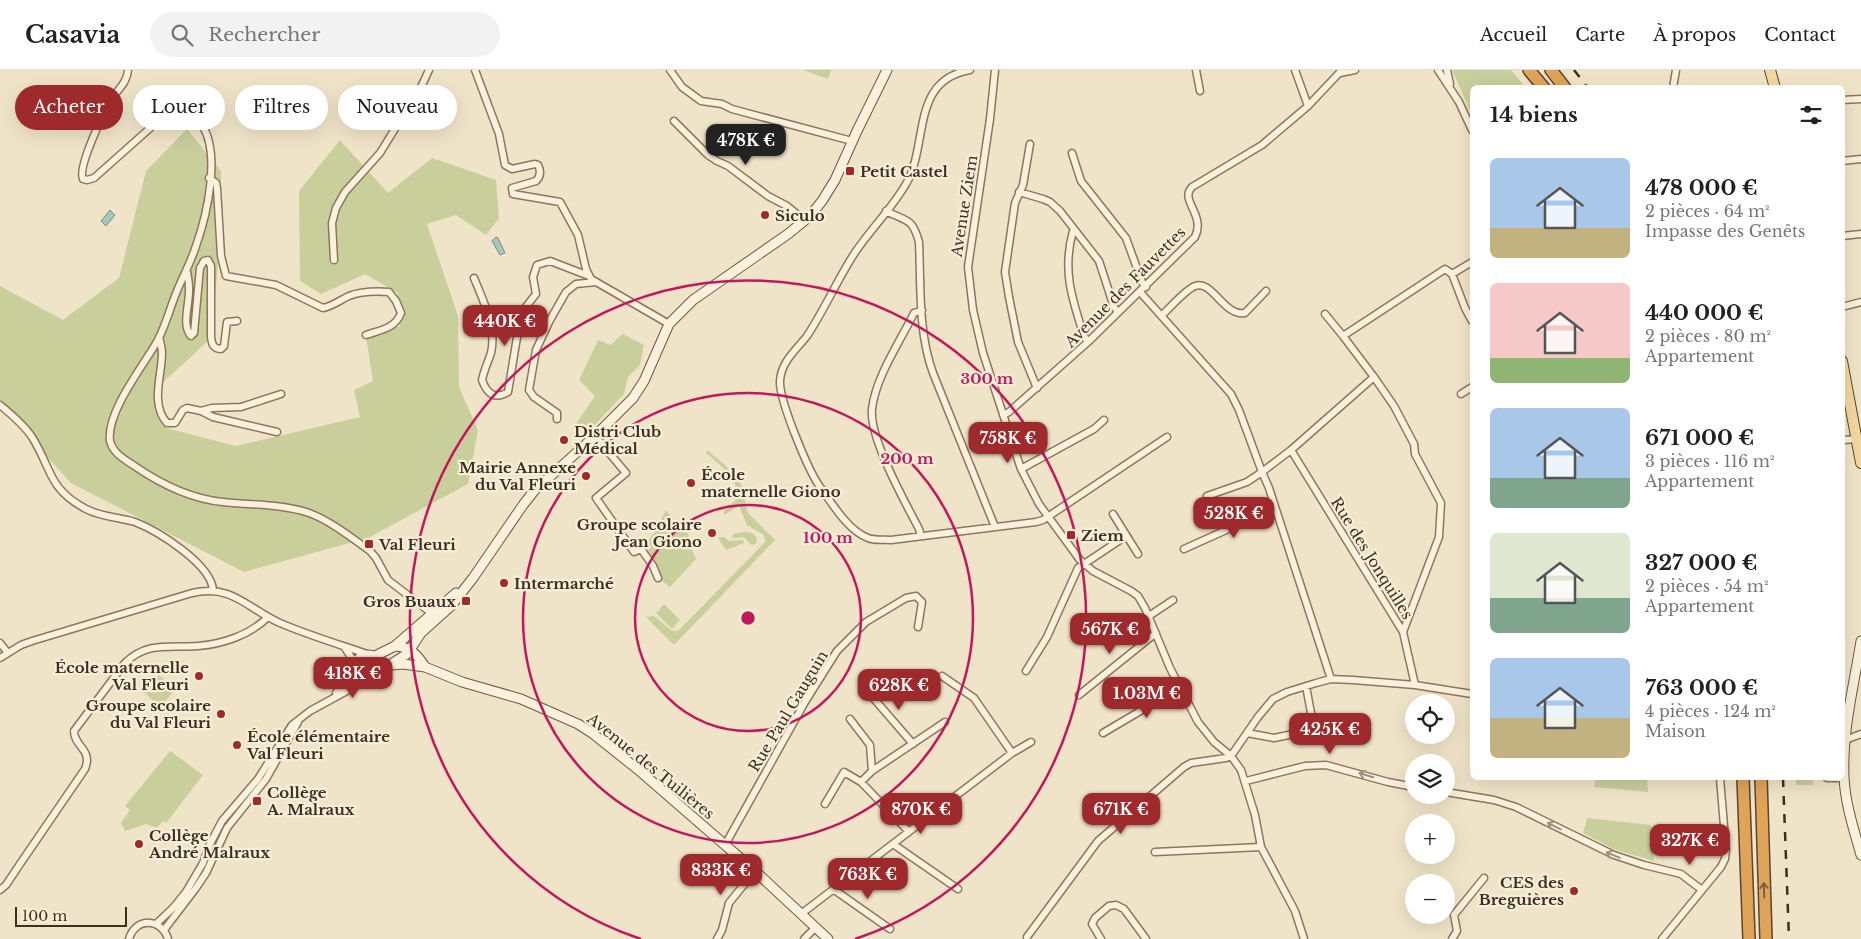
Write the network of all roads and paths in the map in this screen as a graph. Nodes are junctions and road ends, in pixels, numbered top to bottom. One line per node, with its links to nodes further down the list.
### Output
1 (128, 70): 34 (street)
2 (429, 70): 41 (street)
3 (475, 70): 45 (street)
4 (670, 70): 29 (street)
5 (887, 70): 29 (street)
6 (970, 70): 36 (street)
7 (995, 70): 73 (street, Avenue Ziem)
8 (1196, 70): 23 (street)
9 (1295, 70): 26 (street)
10 (1355, 70): 17 (street, Avenue des Fauvettes)
11 (1438, 70): 22 (street)
12 (1447, 70): 22 (street)
13 (1529, 70): 18 (highway)
14 (1550, 70): 19 (highway)
15 (1676, 70): 20 (street)
16 (1770, 70): 21 (main road)
17 (1341, 71): 26 (street, Avenue des Fauvettes)
18 (1542, 85)
19 (1562, 85)
20 (1674, 85)
21 (1775, 85)
22 (1450, 88): 28 (street)
23 (1200, 91)
24 (1861, 99): 25 (street)
25 (1845, 100)
26 (1308, 106): 48 (street, Avenue des Fauvettes)
27 (674, 121): 37 (street)
28 (1470, 126)
29 (852, 141): 37 (street)
30 (1030, 144): 35 (street)
31 (1072, 153): 48 (street)
32 (1861, 159): 33 (street)
33 (1845, 161)
34 (209, 178): 43 (street); 60 (street)
35 (1019, 192): 38 (street); 66 (street)
36 (886, 211): 53 (street); 91 (street)
37 (804, 222): 59 (street)
38 (1074, 231): 54 (street); 63 (street)
39 (1861, 234): 40 (street)
40 (1845, 236)
41 (334, 260)
42 (1470, 263): 44 (street)
43 (187, 271): 58 (street); 62 (street)
44 (1452, 274): 57 (street); 61 (street)
45 (589, 276): 46 (street); 47 (street)
46 (474, 278)
47 (598, 282): 59 (street); 74 (street)
48 (1146, 287): 50 (street, Avenue des Fauvettes)
49 (1266, 291): 56 (street)
50 (1140, 292): 54 (street, Avenue des Fauvettes); 56 (street)
51 (1861, 302): 52 (street)
52 (1845, 306)
53 (922, 310): 90 (street); 91 (street)
54 (1118, 312): 63 (street, Avenue des Fauvettes)
55 (1325, 314): 61 (street)
56 (1162, 316): 85 (street)
57 (1470, 317)
58 (237, 321)
59 (669, 324): 78 (street)
60 (366, 335)
61 (1343, 336): 65 (street)
62 (159, 337): 72 (street); 99 (street)
63 (1088, 342): 66 (street, Avenue des Fauvettes)
64 (1845, 374): 70 (main road)
65 (1374, 377): 82 (street); 103 (street)
66 (1037, 388): 73 (street, Avenue des Fauvettes)
67 (1470, 388): 69 (street)
68 (281, 394): 72 (street)
69 (1461, 394)
70 (1850, 398): 76 (main road); 81 (main road)
71 (0, 405): 97 (street)
72 (201, 411): 77 (street)
73 (1003, 415): 84 (street, Avenue Ziem)
74 (557, 419)
75 (1104, 420): 84 (street)
76 (1861, 427)
77 (277, 432)
78 (595, 436): 96 (street); 99 (street)
79 (1167, 437): 89 (street)
80 (1845, 440): 81 (street)
81 (1859, 440): 83 (main road)
82 (1291, 450): 85 (street); 103 (street, Rue des Jonquilles)
83 (1861, 463)
84 (1021, 469): 89 (street, Avenue Ziem)
85 (1262, 472): 86 (street); 87 (street)
86 (1207, 496)
87 (1275, 508): 93 (street); 118 (street)
88 (1113, 514): 92 (street)
89 (1049, 516): 90 (street); 95 (street, Avenue Ziem)
90 (995, 527): 91 (street)
91 (921, 536)
92 (1126, 536): 94 (street); 95 (street)
93 (1184, 550)
94 (1138, 554)
95 (1084, 564): 100 (street, Avenue Ziem); 116 (street)
96 (658, 578)
97 (213, 590): 101 (street); 110 (street)
98 (1174, 600): 100 (street)
99 (435, 616): 107 (street); 109 (street)
100 (1149, 616): 104 (street, Avenue Ziem)
101 (268, 617): 108 (street); 158 (street)
102 (918, 627): 150 (street, Rue Paul Gauguin)
103 (1402, 632): 121 (street, Rue des Jonquilles)
104 (1156, 633): 120 (street, Avenue Ziem); 125 (street)
105 (1861, 641): 133 (street)
106 (0, 643): 110 (street)
107 (395, 646): 109 (street); 111 (street)
108 (344, 647): 111 (street); 113 (street)
109 (411, 649): 114 (street); 115 (street)
110 (8, 653): 112 (street)
111 (371, 655): 113 (street); 114 (street)
112 (0, 658)
113 (354, 667): 119 (street); 126 (street)
114 (387, 667): 115 (street, Avenue des Tuilières); 119 (street)
115 (425, 667): 150 (street, Avenue des Tuilières)
116 (1026, 671)
117 (942, 676): 136 (street)
118 (1331, 679): 121 (street); 122 (street)
119 (363, 682): 126 (street)
120 (1178, 684): 130 (street); 137 (street, Avenue Ziem)
121 (1415, 685): 124 (street)
122 (1306, 686): 131 (street); 131 (street)
123 (869, 692): 135 (street)
124 (1470, 694)
125 (1079, 695)
126 (334, 696): 128 (street)
127 (850, 719): 138 (street)
128 (299, 720): 161 (street); 164 (street)
129 (945, 722): 135 (street)
130 (1103, 733)
131 (1247, 733): 137 (street)
132 (1861, 734): 133 (street)
133 (1845, 740)
134 (1032, 742): 136 (street)
135 (913, 744): 138 (street)
136 (1012, 753): 148 (street)
137 (1231, 756): 143 (street, Avenue Ziem); 165 (street)
138 (872, 772): 144 (street)
139 (1720, 780): 159 (street)
140 (1743, 780): 176 (highway)
141 (1761, 780): 177 (highway, one-way to 141)
142 (1844, 780): 153 (street)
143 (1246, 781): 145 (street, one-way to 143); 151 (street, Avenue Ziem)
144 (861, 782): 147 (street); 148 (street)
145 (1405, 785)
146 (1455, 794): 159 (street, one-way to 146)
147 (825, 804)
148 (909, 832): 149 (street)
149 (892, 844): 156 (street); 157 (street)
150 (725, 845): 154 (street, Avenue des Tuilières)
151 (1261, 847): 152 (street); 173 (street, Avenue Ziem)
152 (1155, 852)
153 (1861, 855)
154 (754, 871): 160 (street, Avenue des Tuilières); 168 (street)
155 (1484, 878): 174 (street)
156 (833, 889): 160 (street); 163 (street)
157 (958, 889)
158 (0, 890)
159 (1702, 890): 175 (street)
160 (801, 914): 162 (street, Avenue des Tuilières)
161 (156, 924): 164 (street); 166 (street)
162 (815, 928): 169 (street); 170 (street, Avenue des Tuilières)
163 (890, 929)
164 (164, 930): 167 (street)
165 (1027, 937)
166 (129, 939)
167 (168, 939)
168 (717, 939)
169 (804, 939)
170 (828, 939)
171 (1101, 939): 172 (street)
172 (1146, 939)
173 (1304, 939)
174 (1452, 939)
175 (1662, 939)
176 (1749, 939)
177 (1766, 939)

